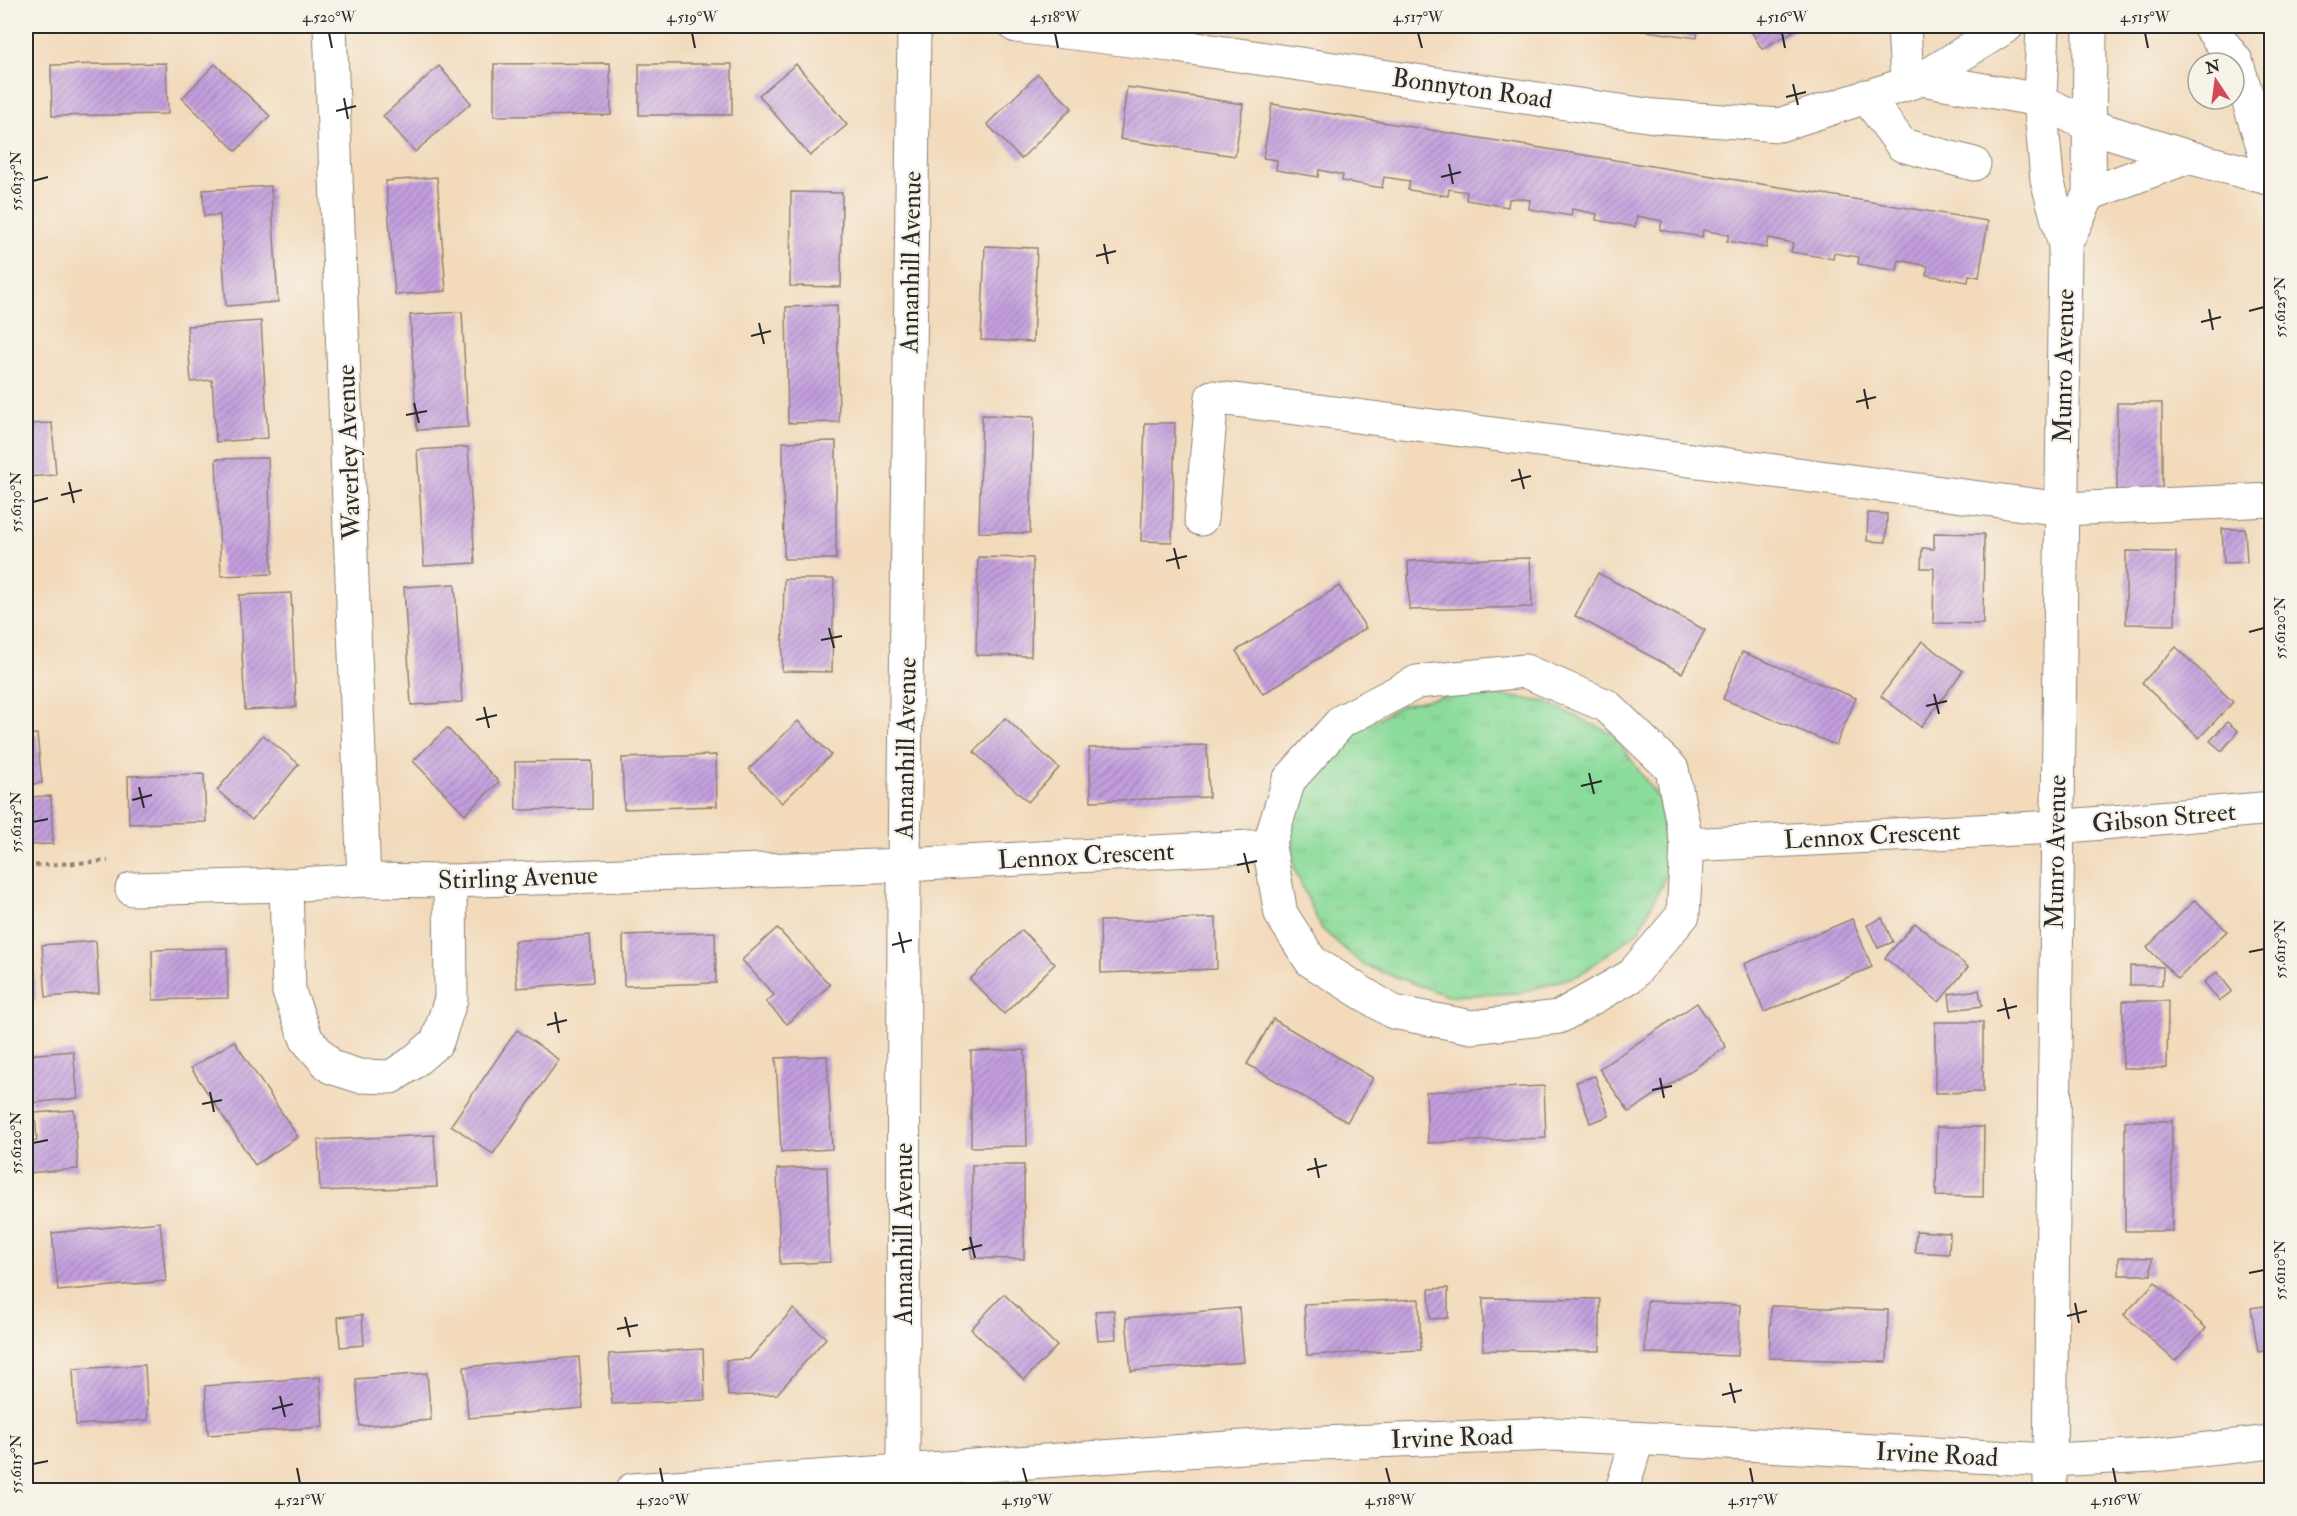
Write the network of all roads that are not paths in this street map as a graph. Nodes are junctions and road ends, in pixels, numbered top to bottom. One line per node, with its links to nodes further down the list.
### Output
1 (330, 26): 26 (street, Waverley Avenue)
2 (914, 26): 25 (street, Annanhill Avenue)
3 (1016, 26): 10 (street, Bonnyton Road)
4 (1904, 26): 9 (street)
5 (2007, 26): 9 (street, Bonnyton Road)
6 (2043, 26): 11 (street, Munro Avenue)
7 (2090, 26): 12 (street, Munro Avenue)
8 (2209, 26): 15 (street)
9 (1915, 81): 10 (street, Bonnyton Road); 11 (street, Bonnyton Road)
10 (1866, 96): 14 (street)
11 (2040, 100): 12 (street, Bonnyton Road); 17 (street, Munro Avenue)
12 (2090, 126): 13 (street, Bonnyton Road); 16 (street, Munro Avenue)
13 (2188, 157): 15 (street, Bonnyton Road); 16 (street)
14 (1974, 164)
15 (2271, 177)
16 (2089, 194): 17 (street, Munro Avenue)
17 (2065, 245): 19 (street, Munro Avenue)
18 (2271, 500): 19 (street)
19 (2062, 509): 20 (street); 22 (street, Munro Avenue)
20 (1201, 519)
21 (2271, 808): 22 (street, Gibson Street)
22 (2056, 827): 23 (street, Lennox Crescent); 33 (street, Munro Avenue)
23 (1687, 845): 24 (street); 24 (street)
24 (1269, 846): 25 (street, Lennox Crescent)
25 (904, 865): 27 (street, Stirling Avenue); 32 (street, Annanhill Avenue)
26 (364, 879): 27 (street, Stirling Avenue); 28 (street, Stirling Avenue)
27 (450, 881): 28 (street)
28 (286, 885): 29 (street, Stirling Avenue)
29 (132, 889)
30 (1637, 1440): 32 (street, Irvine Road); 33 (street, Irvine Road); 35 (street)
31 (2271, 1442): 33 (street, Irvine Road)
32 (903, 1470): 34 (street, Irvine Road)
33 (2050, 1475)
34 (632, 1491)
35 (1622, 1491)

